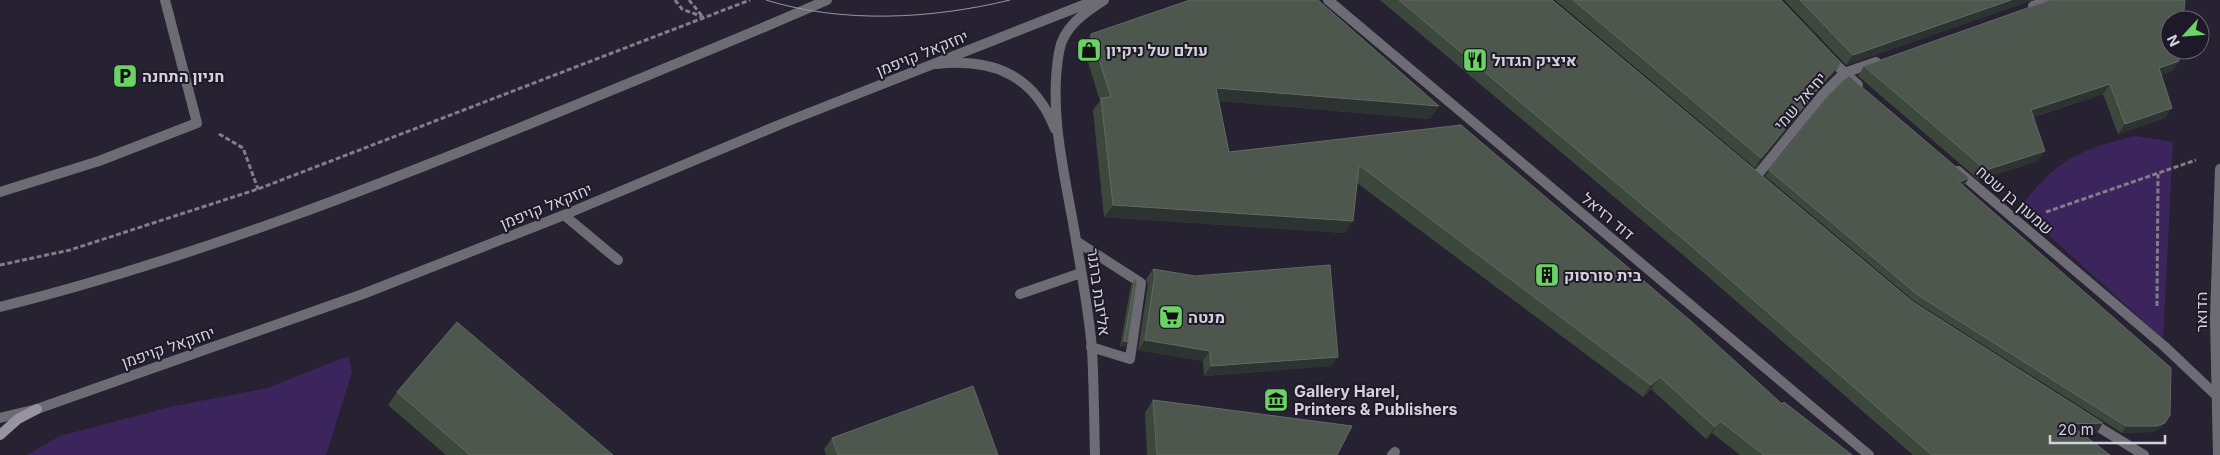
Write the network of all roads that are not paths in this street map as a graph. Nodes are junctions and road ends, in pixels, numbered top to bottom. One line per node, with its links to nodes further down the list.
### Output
1 (164, 0): 17 (street)
2 (827, 0): 23 (street)
3 (1096, 0): 10 (street, יחזקאל קויפמן)
4 (1104, 0): 13 (street, אליזבת ברגנר)
5 (1328, 0): 31 (street, דוד רזיאל)
6 (2050, 0): 7 (street)
7 (2023, 10)
8 (1825, 53): 11 (street)
9 (1889, 58): 11 (street, יחיאל שמי)
10 (932, 65): 13 (street, אליזבת ברגנר); 18 (street, יחזקאל קויפמן)
11 (1844, 73): 12 (street); 16 (street, יחיאל שמי)
12 (1866, 92)
13 (1058, 135): 19 (street, אליזבת ברגנר)
14 (1950, 163): 25 (street, שמעון בן שטח)
15 (2220, 169): 25 (street, הדואר)
16 (1755, 178)
17 (0, 192)
18 (564, 215): 20 (street); 26 (street, יחזקאל קויפמן)
19 (1076, 241): 21 (street, אליזבת ברגנר); 24 (street)
20 (618, 260)
21 (1081, 273): 22 (street); 24 (street, אליזבת ברגנר)
22 (1020, 294)
23 (0, 307)
24 (1092, 347): 30 (street, אליזבת ברגנר)
25 (2218, 396): 33 (street, הדואר)
26 (37, 409): 28 (street, יחזקאל קויפמן); 29 (main road)
27 (2077, 413): 32 (street)
28 (0, 418)
29 (0, 435)
30 (1095, 455)
31 (1869, 455)
32 (2144, 455)
33 (2218, 455)

